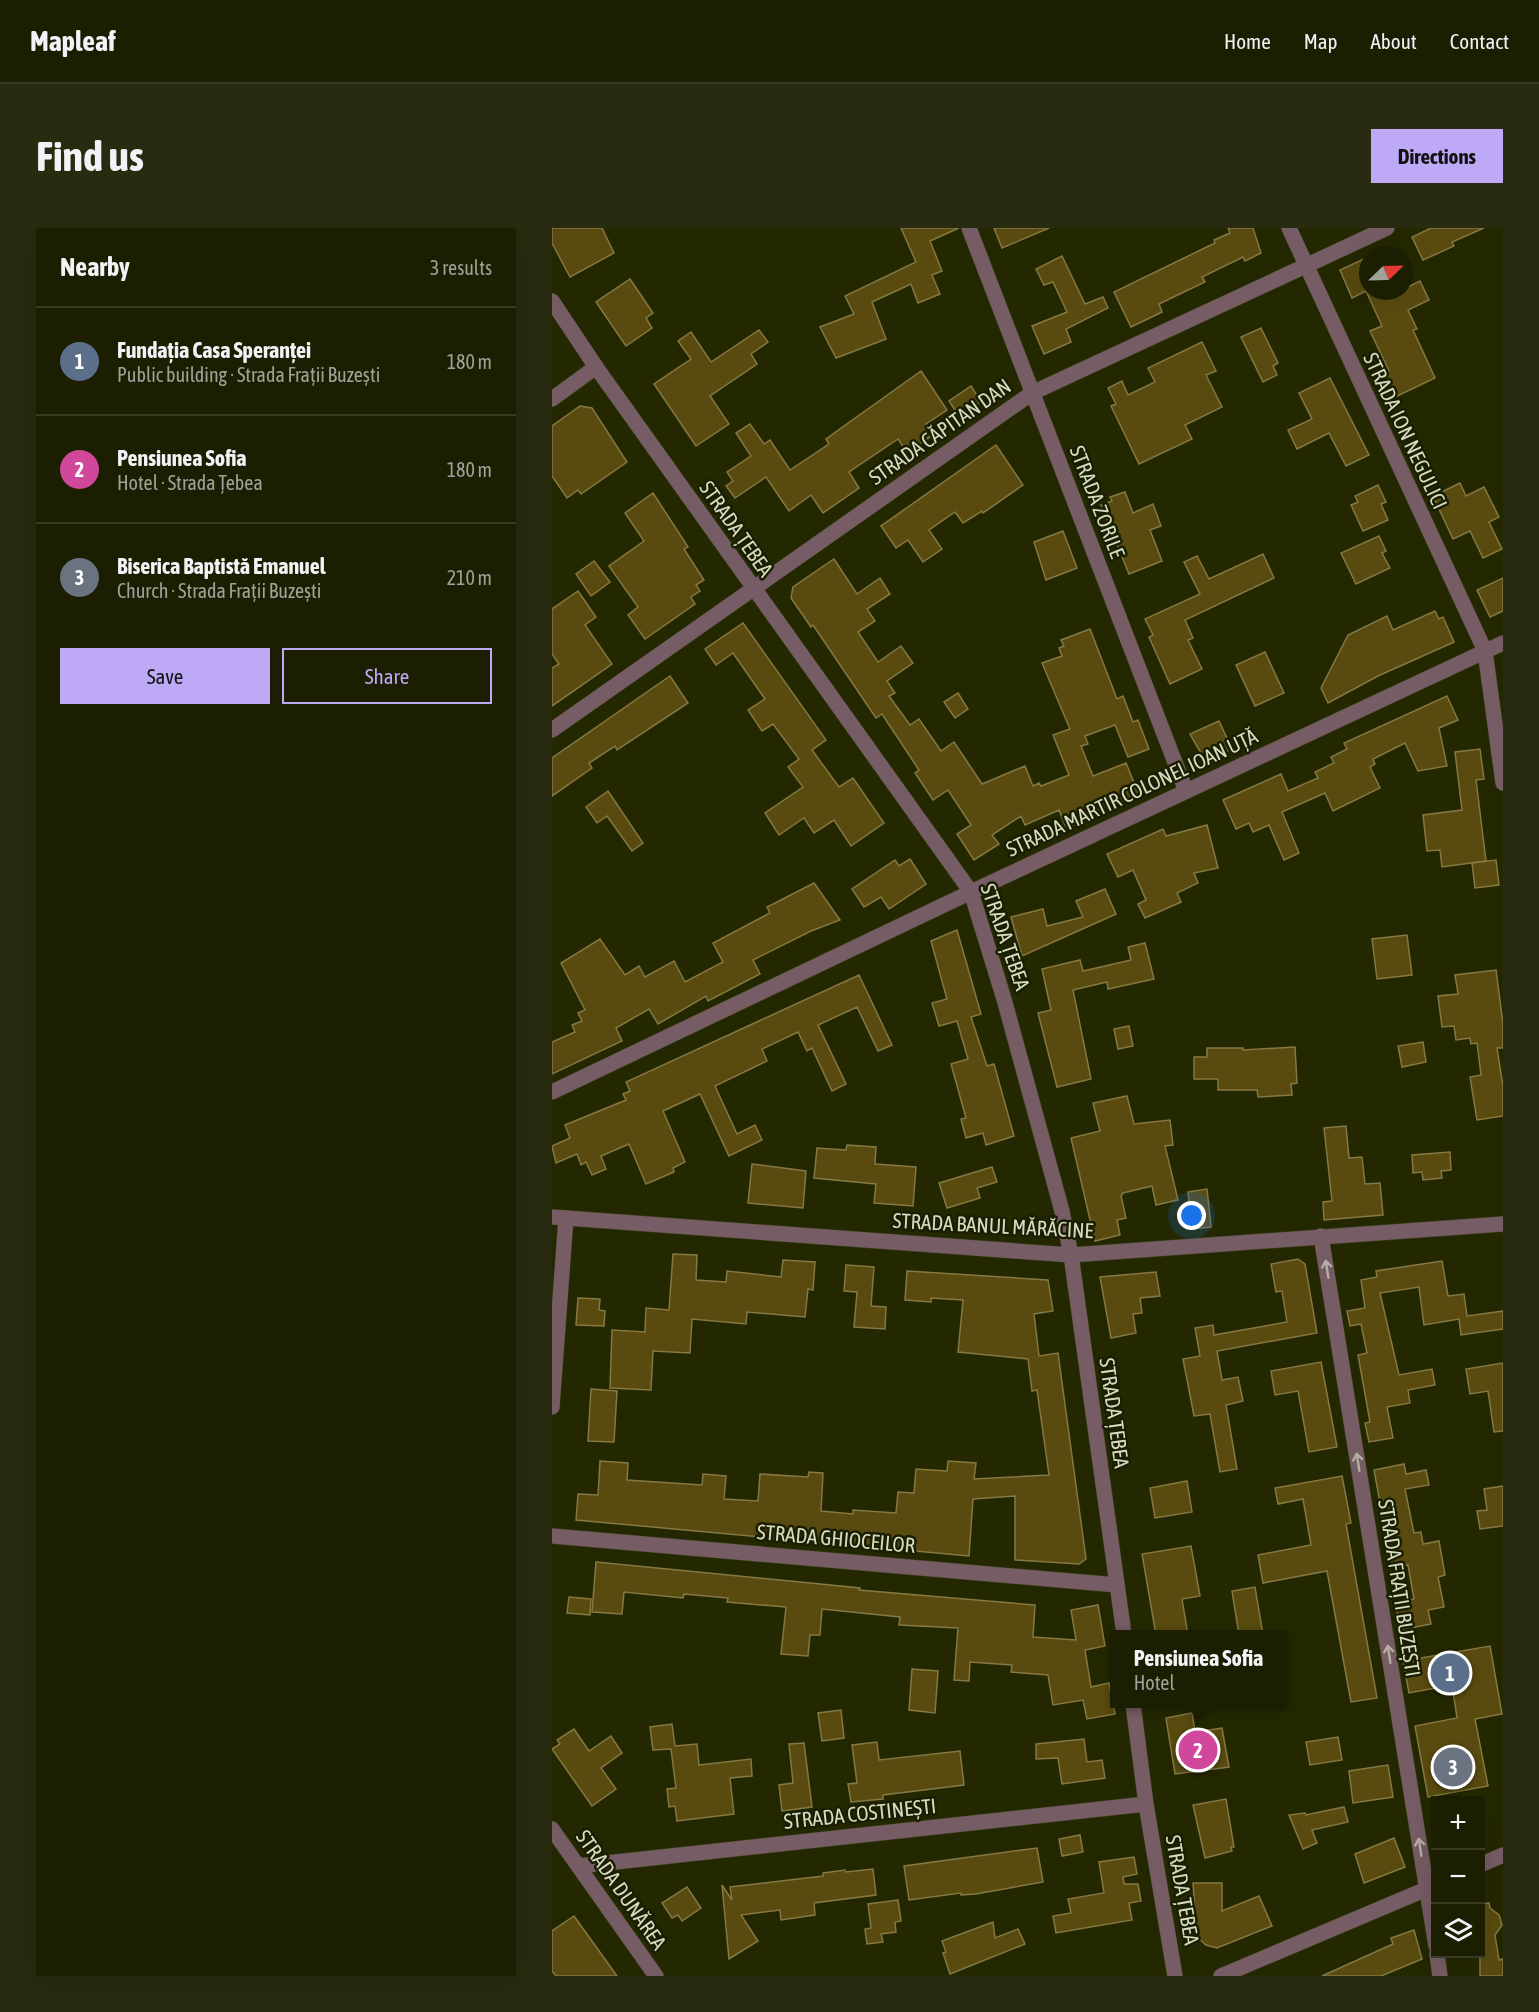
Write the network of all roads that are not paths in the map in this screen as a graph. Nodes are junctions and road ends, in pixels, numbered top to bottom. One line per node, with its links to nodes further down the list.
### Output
1 (969, 228): 7 (street, STRADA ZORILE)
2 (1289, 228): 4 (street, STRADA ION NEGULICI)
3 (1387, 228): 4 (street, STRADA CĂPITAN DAN)
4 (1304, 265): 7 (street, STRADA CĂPITAN DAN); 11 (street, STRADA ION NEGULICI)
5 (552, 301): 6 (street, STRADA ȚEBEA)
6 (596, 368): 8 (street); 9 (street, STRADA ȚEBEA)
7 (1032, 393): 9 (street, STRADA CĂPITAN DAN); 14 (street, STRADA ZORILE)
8 (552, 399)
9 (753, 588): 12 (street, STRADA CĂPITAN DAN); 15 (street, STRADA ȚEBEA)
10 (1503, 643): 11 (street, STRADA MARTIR COLONEL IOAN UȚĂ)
11 (1485, 651): 13 (street, STRADA ION NEGULICI); 14 (street, STRADA MARTIR COLONEL IOAN UȚĂ)
12 (552, 730)
13 (1503, 783)
14 (1186, 791): 15 (street, STRADA MARTIR COLONEL IOAN UȚĂ)
15 (971, 891): 16 (street, STRADA MARTIR COLONEL IOAN UȚĂ); 20 (street, STRADA ȚEBEA)
16 (552, 1092)
17 (559, 1218): 20 (street, STRADA BANUL MĂRĂCINE); 21 (street)
18 (1503, 1224): 19 (street, STRADA BANUL MĂRĂCINE)
19 (1321, 1236): 20 (street, STRADA BANUL MĂRĂCINE); 31 (street, STRADA FRAȚII BUZEȘTI, one-way to 19)
20 (1071, 1255): 23 (street, STRADA ȚEBEA)
21 (552, 1407)
22 (552, 1536): 23 (street, STRADA GHIOCEILOR)
23 (1117, 1585): 24 (street, STRADA ȚEBEA)
24 (1123, 1630)
25 (1133, 1708): 26 (street, STRADA ȚEBEA)
26 (1146, 1804): 30 (street, STRADA COSTINEȘTI); 34 (street, STRADA ȚEBEA)
27 (552, 1828): 30 (street, STRADA DUNĂREA)
28 (1503, 1855): 29 (street)
29 (1485, 1863)
30 (579, 1866): 33 (street, STRADA DUNĂREA)
31 (1431, 1886): 35 (street)
32 (1438, 1958): 36 (street)
33 (656, 1976)
34 (1175, 1976)
35 (1221, 1976)
36 (1440, 1976)

